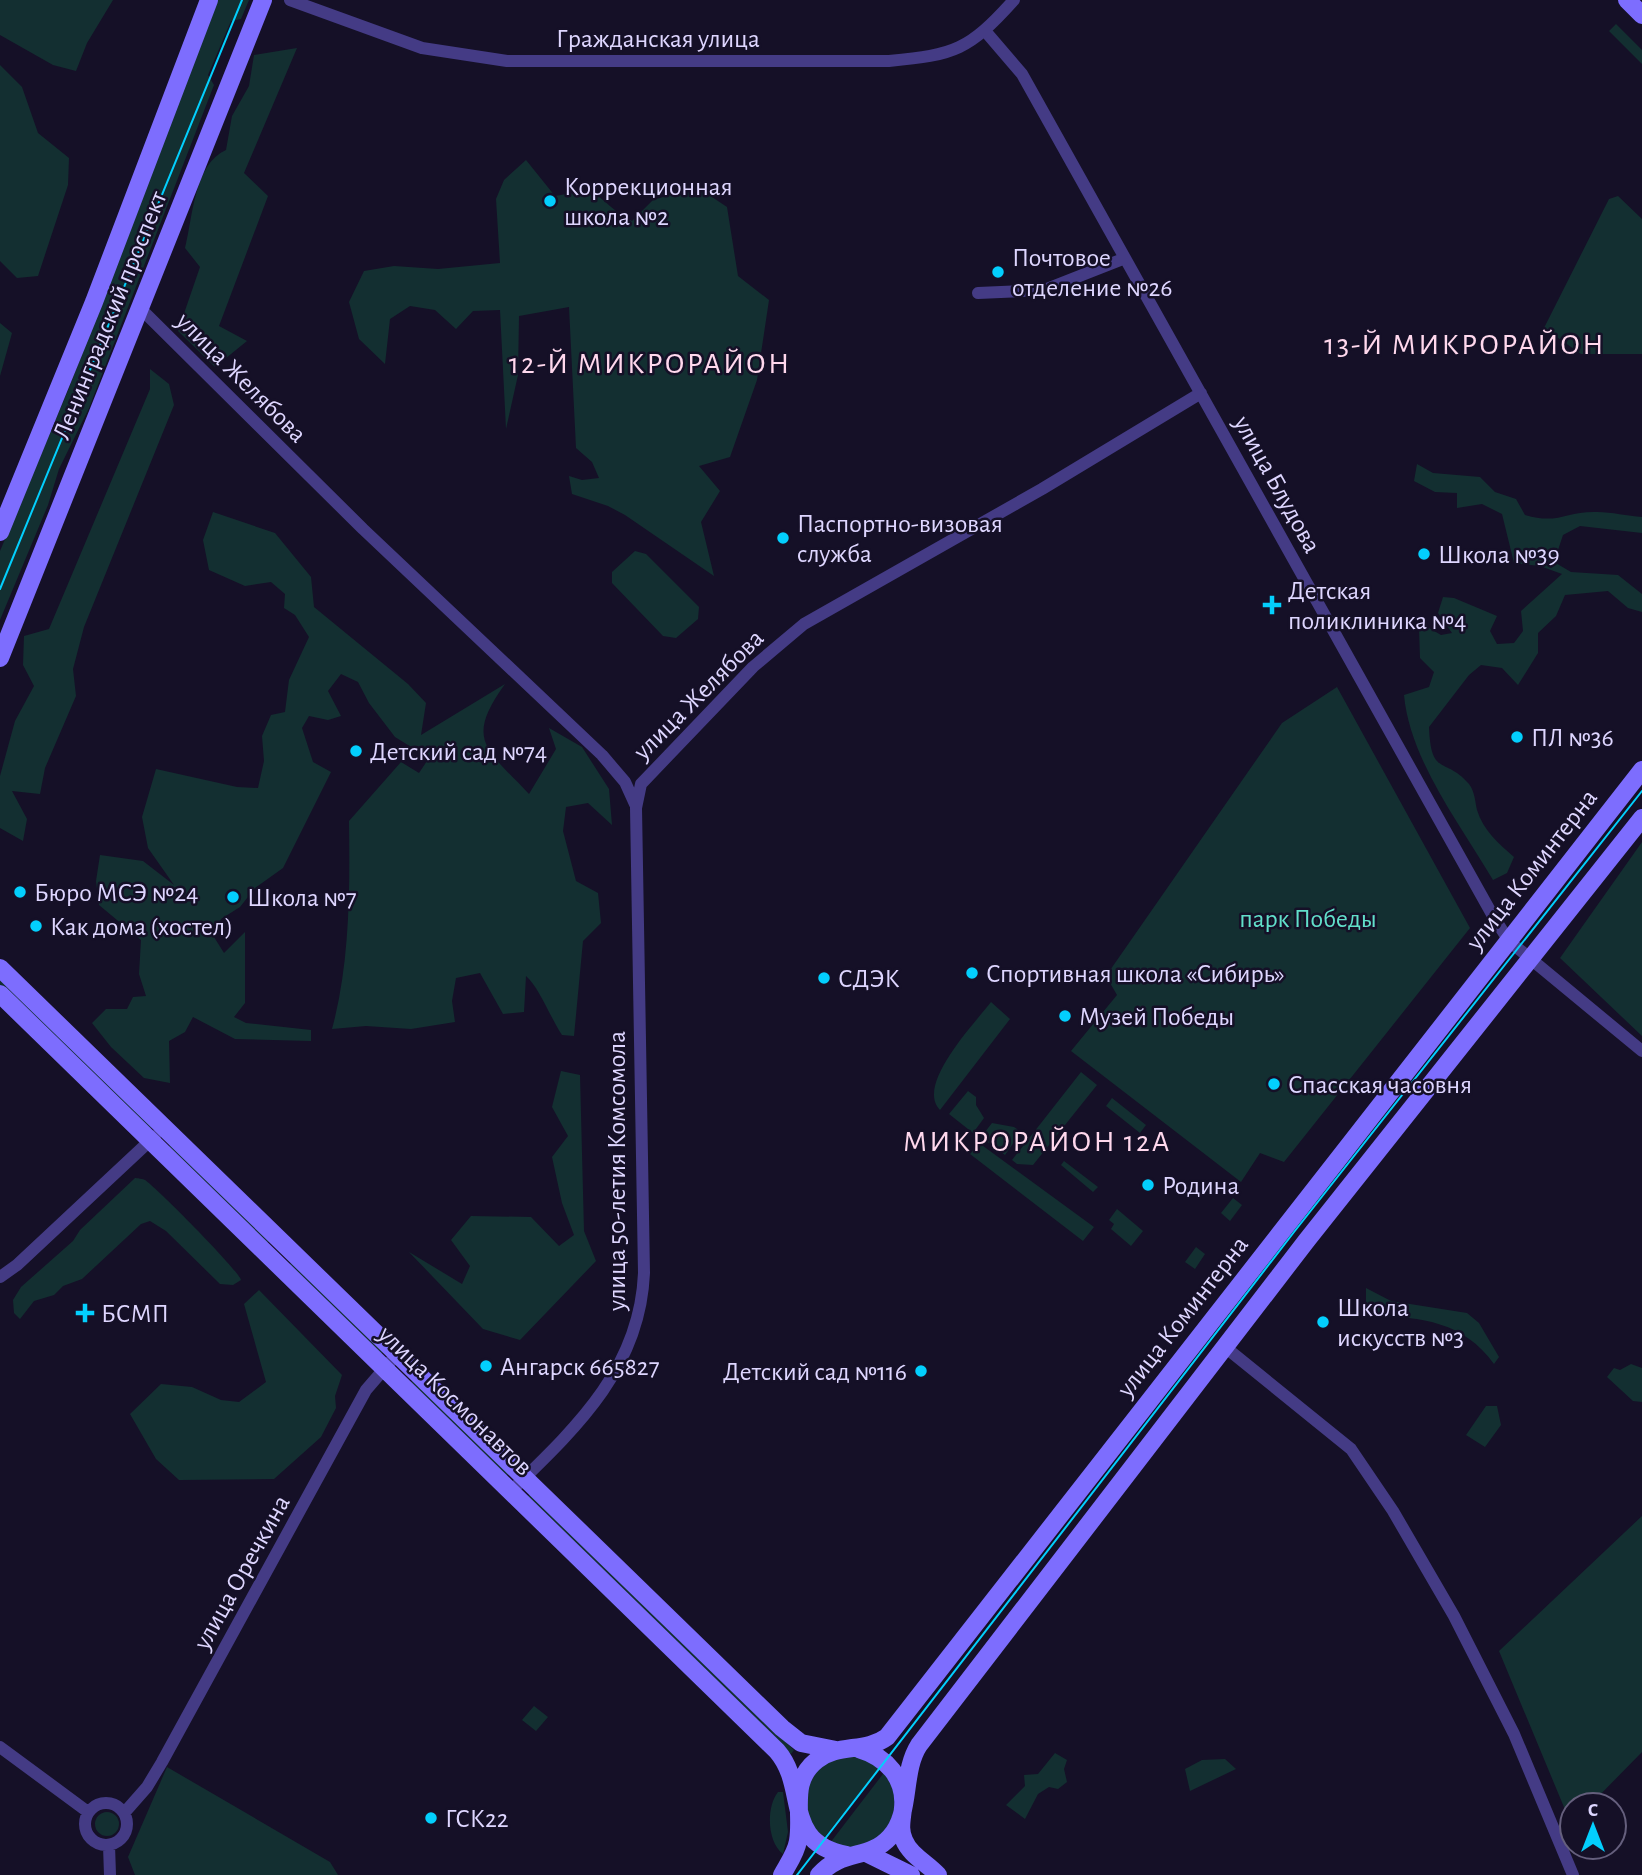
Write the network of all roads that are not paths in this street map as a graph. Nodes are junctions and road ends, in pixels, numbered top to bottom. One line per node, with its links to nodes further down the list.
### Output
1 (209, 0): 12 (street, Ленинградский проспект)
2 (263, 0): 10 (street, Ленинградский проспект)
3 (290, 0): 7 (street, Гражданская улица)
4 (1014, 0): 7 (street, Гражданская улица)
5 (1627, 0): 6 (street)
6 (1642, 15)
7 (986, 32): 8 (street, улица Блудова)
8 (1123, 259): 9 (street); 11 (street, улица Блудова)
9 (978, 292)
10 (140, 308): 13 (street, Ленинградский проспект); 14 (street, улица Желябова)
11 (1200, 393): 16 (street, улица Желябова); 19 (street, улица Блудова)
12 (0, 532)
13 (1, 654)
14 (612, 766): 16 (street); 17 (street, улица Желябова)
15 (1642, 770): 19 (street, улица Коминтерна)
16 (649, 773): 17 (street, улица Желябова)
17 (636, 808): 29 (street, улица 50-летия Комсомола)
18 (1642, 818): 20 (street, улица Коминтерна)
19 (1508, 941): 20 (street, улица Блудова); 31 (street, улица Коминтерна)
20 (1530, 958): 23 (street, улица Блудова); 26 (street, улица Коминтерна)
21 (0, 968): 24 (street, улица Космонавтов)
22 (0, 995): 24 (street, улица Космонавтов)
23 (1642, 1051)
24 (158, 1134): 25 (street); 27 (street, улица Космонавтов); 28 (street, улица Космонавтов)
25 (0, 1277)
26 (1225, 1347): 34 (street, улица Коминтерна); 45 (street)
27 (397, 1354): 28 (street, улица Оречкина); 29 (street, улица Космонавтов)
28 (384, 1368): 29 (street, улица Космонавтов); 36 (street, улица Оречкина)
29 (518, 1483): 32 (street, улица Космонавтов); 33 (street, улица Космонавтов)
30 (0, 1747): 35 (street)
31 (859, 1749): 32 (street, улица Коминтерна); 34 (street)
32 (836, 1750): 33 (street)
33 (797, 1807): 39 (street, улица Космонавтов); 41 (street)
34 (903, 1808): 38 (street, улица Коминтерна); 44 (street)
35 (88, 1812): 36 (street); 37 (street)
36 (125, 1812): 37 (street, улица Оречкина)
37 (109, 1846): 40 (street)
38 (866, 1853): 39 (street); 43 (street)
39 (847, 1855): 42 (street)
40 (110, 1875)
41 (782, 1875)
42 (820, 1875)
43 (911, 1875)
44 (938, 1875)
45 (1573, 1875)

